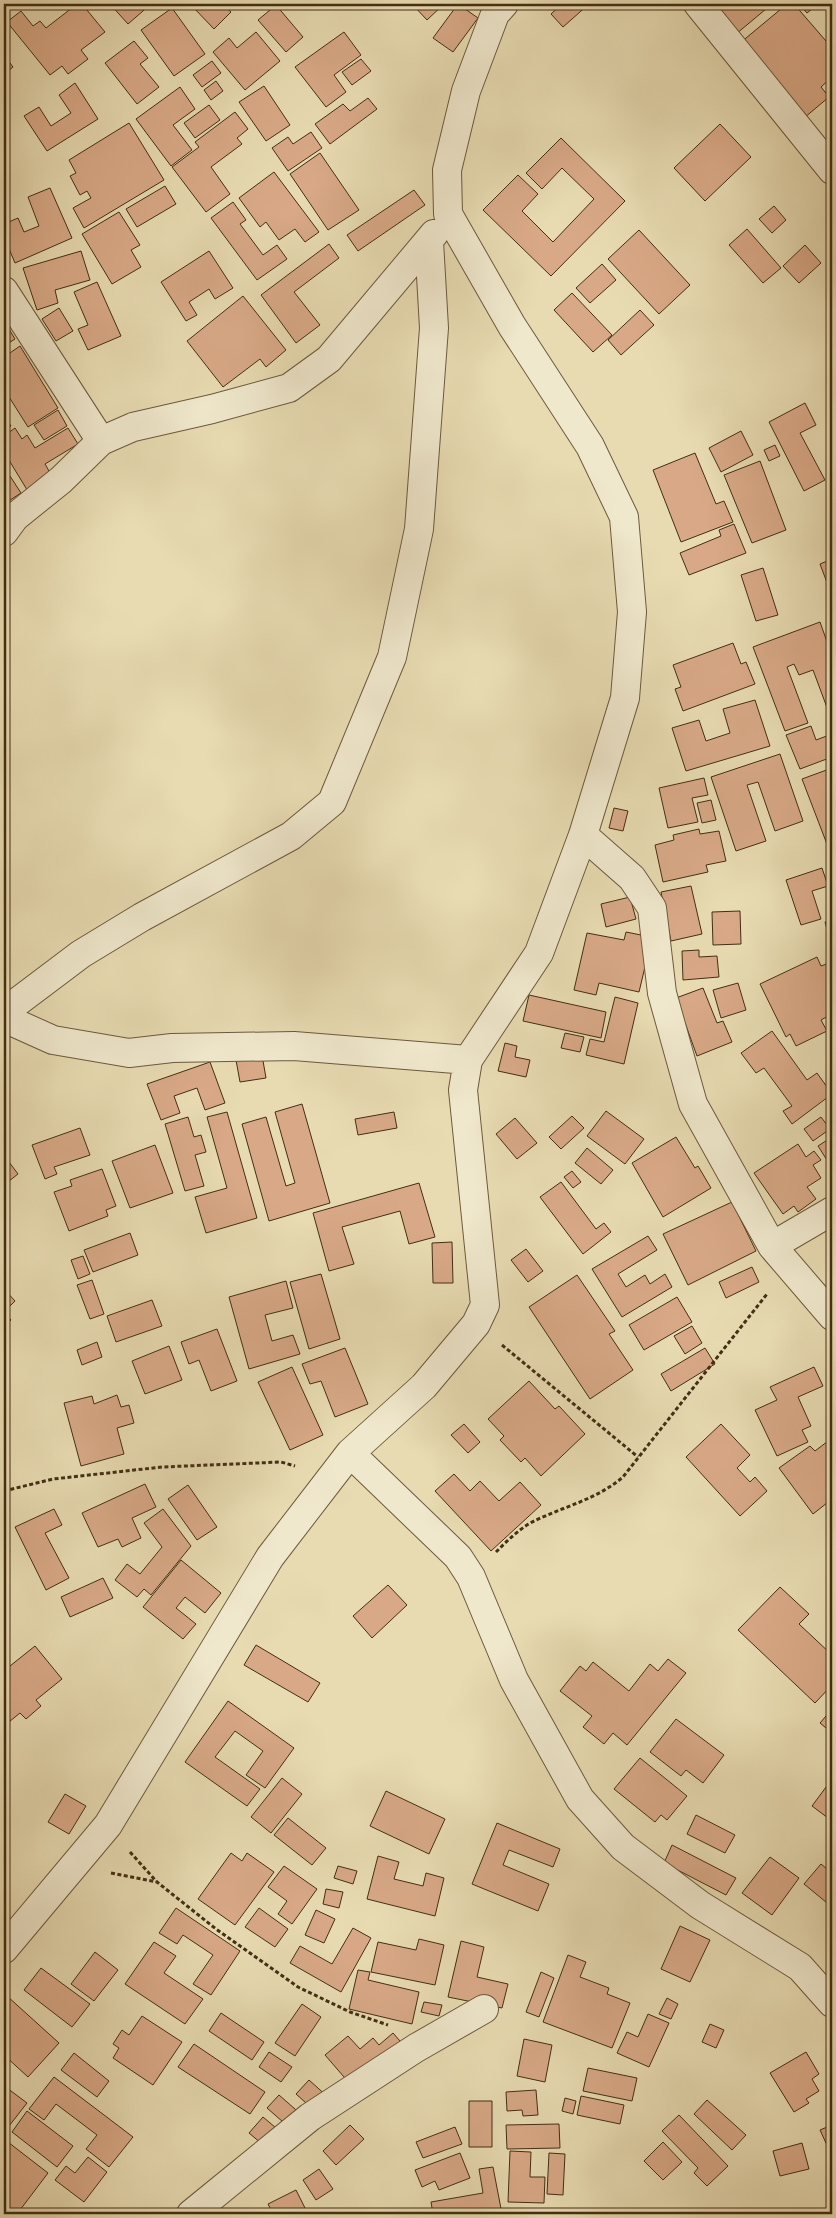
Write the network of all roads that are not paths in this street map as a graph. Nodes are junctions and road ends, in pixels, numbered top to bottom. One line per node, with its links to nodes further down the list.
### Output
1 (504, 4): 4 (street)
2 (698, 4): 3 (street)
3 (832, 170)
4 (448, 214): 5 (street); 9 (street)
5 (429, 241): 7 (street); 10 (street)
6 (4, 291): 7 (street)
7 (101, 441): 8 (street)
8 (4, 532)
9 (583, 835): 12 (street); 14 (street)
10 (4, 1012)
11 (4, 1018): 12 (street)
12 (468, 1060): 16 (street)
13 (832, 1212): 14 (street)
14 (781, 1256): 15 (street)
15 (832, 1316)
16 (350, 1453): 17 (street); 18 (street)
17 (4, 1950)
18 (832, 2003)
19 (484, 2009): 20 (street)
20 (191, 2214)

